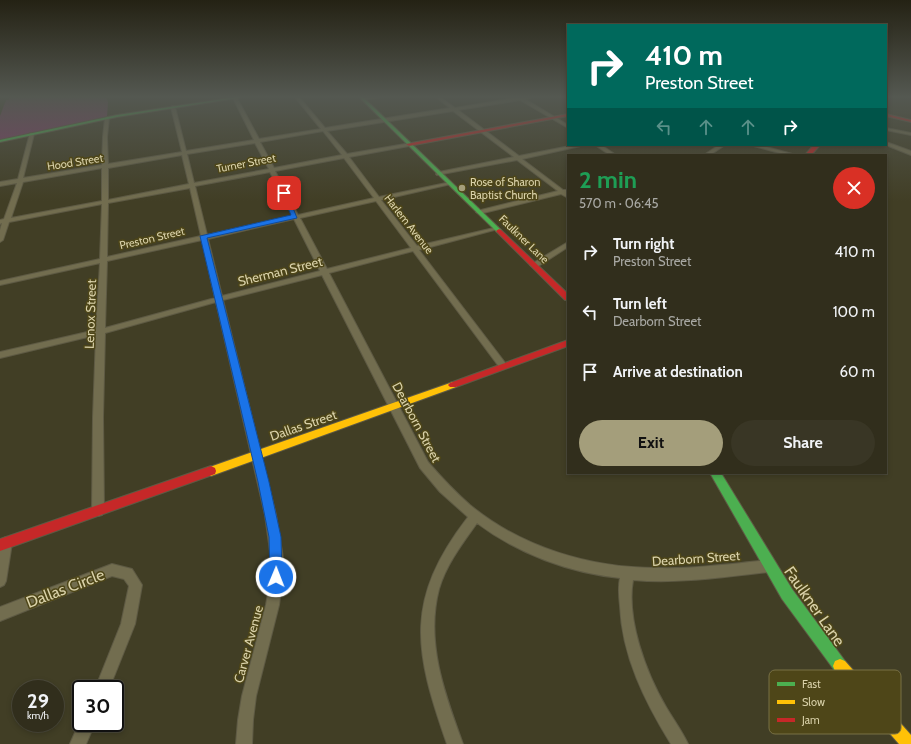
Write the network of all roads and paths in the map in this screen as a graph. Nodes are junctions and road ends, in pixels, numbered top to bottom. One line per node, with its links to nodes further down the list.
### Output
1 (43, 132): 11 (street)
2 (106, 132): 32 (street, Lenox Street)
3 (179, 132): 24 (street, Carver Avenue)
4 (252, 132): 14 (street, Dearborn Street)
5 (308, 132): 14 (street, Hood Street)
6 (325, 132): 30 (street, Harlem Avenue)
7 (397, 132): 15 (street, Faulkner Lane)
8 (481, 132): 15 (street, Turner Street)
9 (486, 132): 31 (street)
10 (900, 132): 12 (street)
11 (32, 134): 13 (street); 35 (street)
12 (911, 134)
13 (0, 141)
14 (256, 141): 24 (street, Hood Street); 33 (street, Dearborn Street)
15 (409, 144): 30 (street, Turner Street); 34 (street, Faulkner Lane)
16 (887, 144): 23 (street)
17 (577, 146): 31 (street)
18 (600, 146): 26 (street)
19 (720, 146): 27 (street)
20 (757, 146): 28 (street)
21 (816, 146): 29 (street)
22 (911, 148): 23 (street)
23 (902, 150): 25 (street)
24 (184, 152): 32 (street, Hood Street); 38 (street, Carver Avenue)
25 (911, 153)
26 (612, 154)
27 (708, 154)
28 (789, 154)
29 (809, 154)
30 (346, 156): 33 (street, Turner Street); 40 (street, Harlem Avenue)
31 (518, 158): 34 (street); 39 (street)
32 (106, 167): 35 (street, Hood Street); 41 (street, Lenox Street)
33 (273, 170): 38 (street, Turner Street); 43 (street, Dearborn Street)
34 (439, 174): 36 (street, Faulkner Lane)
35 (20, 181): 37 (street, Hood Street); 44 (street)
36 (449, 183): 40 (street, Preston Street); 42 (street, Faulkner Lane)
37 (0, 184)
38 (191, 185): 41 (street, Turner Street); 46 (street, Carver Avenue)
39 (565, 191): 42 (street)
40 (377, 199): 43 (street, Preston Street); 49 (street, Harlem Avenue)
41 (105, 202): 44 (street, Turner Street); 50 (street, Lenox Street)
42 (479, 212): 45 (street, Faulkner Lane)
43 (295, 216): 46 (street, Preston Street); 52 (street, Dearborn Street)
44 (3, 221): 47 (street)
45 (496, 228): 49 (street, Sherman Street); 51 (street, Faulkner Lane)
46 (203, 236): 50 (street, Preston Street); 55 (street, Carver Avenue)
47 (0, 240)
48 (567, 245): 51 (street)
49 (416, 249): 52 (street, Sherman Street); 59 (street, Harlem Avenue)
50 (104, 259): 53 (street, Preston Street); 56 (street, Lenox Street)
51 (534, 264): 54 (street, Faulkner Lane)
52 (323, 272): 55 (street, Sherman Street); 60 (street, Dearborn Street)
53 (0, 283)
54 (567, 297)
55 (219, 299): 56 (street, Sherman Street); 61 (street, Carver Avenue)
56 (102, 331): 58 (street, Sherman Street); 63 (street, Lenox Street)
57 (567, 343): 59 (street, Dallas Street)
58 (0, 355)
59 (503, 366): 60 (street, Dallas Street)
60 (393, 407): 61 (street, Dallas Street); 64 (street, Dearborn Street)
61 (258, 454): 63 (street, Dallas Street); 74 (street, Carver Avenue)
62 (717, 474): 66 (street, Faulkner Lane)
63 (98, 510): 65 (street, Dallas Street)
64 (475, 516): 67 (street, Dearborn Street); 75 (street)
65 (3, 544): 68 (street)
66 (769, 566): 67 (street, Dearborn Street); 70 (street, Faulkner Lane)
67 (629, 574): 76 (street)
68 (0, 580)
69 (0, 614): 71 (street, Dallas Circle)
70 (843, 670)
71 (106, 680)
72 (83, 732): 73 (street)
73 (78, 744)
74 (244, 744)
75 (455, 744)
76 (680, 744)

